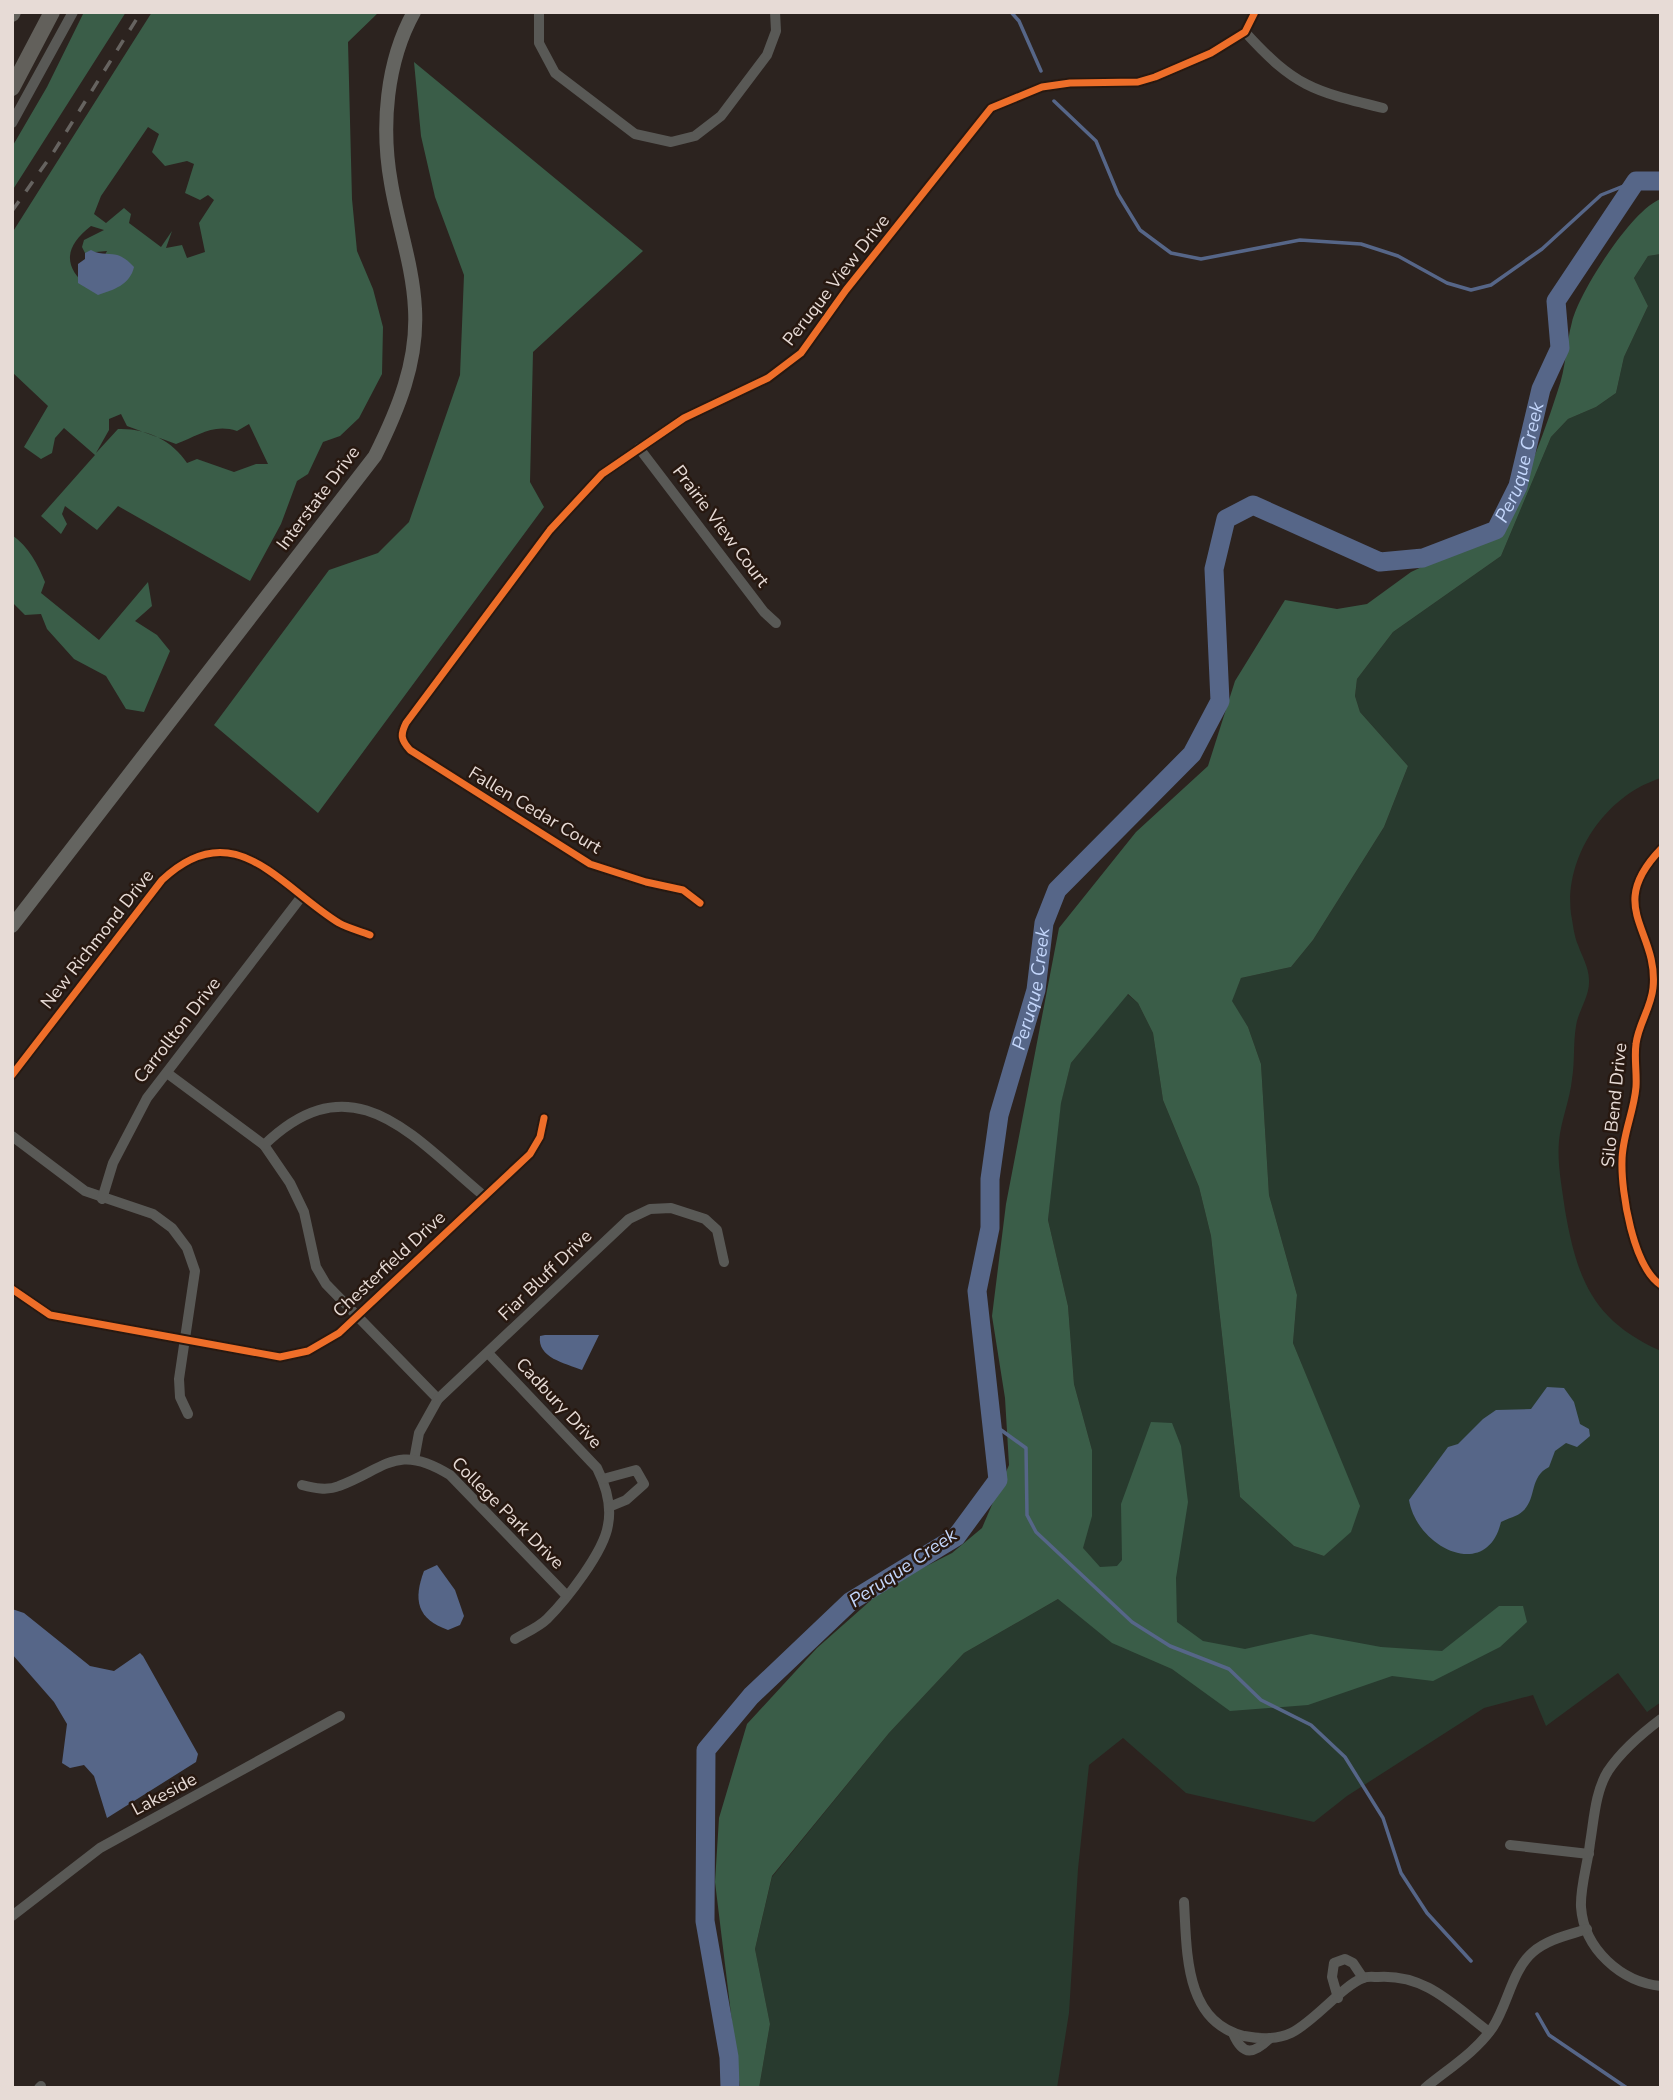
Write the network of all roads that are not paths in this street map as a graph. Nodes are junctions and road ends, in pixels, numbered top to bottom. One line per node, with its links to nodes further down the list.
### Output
1 (52, 12): 8 (highway)
2 (73, 12): 10 (street)
3 (414, 12): 17 (main road, Interstate Drive)
4 (539, 12): 5 (street)
5 (775, 12)
6 (1255, 12): 7 (street)
7 (1245, 32): 9 (street); 11 (street, Peruque View Drive)
8 (12, 88)
9 (1383, 108)
10 (12, 124)
11 (639, 448): 12 (street, Prairie View Court); 13 (street, Peruque View Drive)
12 (776, 623)
13 (402, 741): 16 (street, Fallen Cedar Court)
14 (1661, 849): 27 (street, Silo Bend Drive)
15 (302, 896): 18 (street, New Richmond Drive); 19 (street, Carrollton Drive); 20 (street, New Richmond Drive)
16 (700, 903)
17 (12, 926)
18 (370, 935)
19 (167, 1073): 23 (street); 25 (street, Carrollton Drive)
20 (12, 1075)
21 (544, 1118): 24 (street, Chesterfield Drive)
22 (12, 1136): 25 (street)
23 (264, 1144): 24 (street); 29 (street)
24 (484, 1196): 29 (street, Chesterfield Drive)
25 (102, 1199): 30 (street)
26 (724, 1262): 31 (street, Fiar Bluff Drive)
27 (1661, 1285)
28 (12, 1289): 30 (street, Chesterfield Drive)
29 (357, 1316): 30 (street, Chesterfield Drive); 32 (street)
30 (185, 1339): 33 (street)
31 (488, 1353): 32 (street, Fiar Bluff Drive); 35 (street, Cadbury Drive)
32 (438, 1398): 34 (street, Fiar Bluff Drive)
33 (188, 1414)
34 (415, 1460): 36 (street); 38 (street, College Park Drive)
35 (603, 1479): 37 (street, Cadbury Drive); 37 (street)
36 (302, 1485)
37 (609, 1507): 38 (street, Cadbury Drive)
38 (566, 1595): 39 (street, Cadbury Drive)
39 (515, 1639)
40 (340, 1716): 45 (street, Lakeside)
41 (1661, 1719): 43 (street)
42 (1510, 1845): 43 (street)
43 (1589, 1854): 46 (street)
44 (1184, 1902): 49 (street)
45 (12, 1916)
46 (1587, 1929): 48 (street); 50 (street)
47 (1363, 1978): 49 (street); 49 (street); 50 (street)
48 (1661, 1986)
49 (1338, 1998)
50 (1489, 2032): 51 (street)
51 (1425, 2088)

